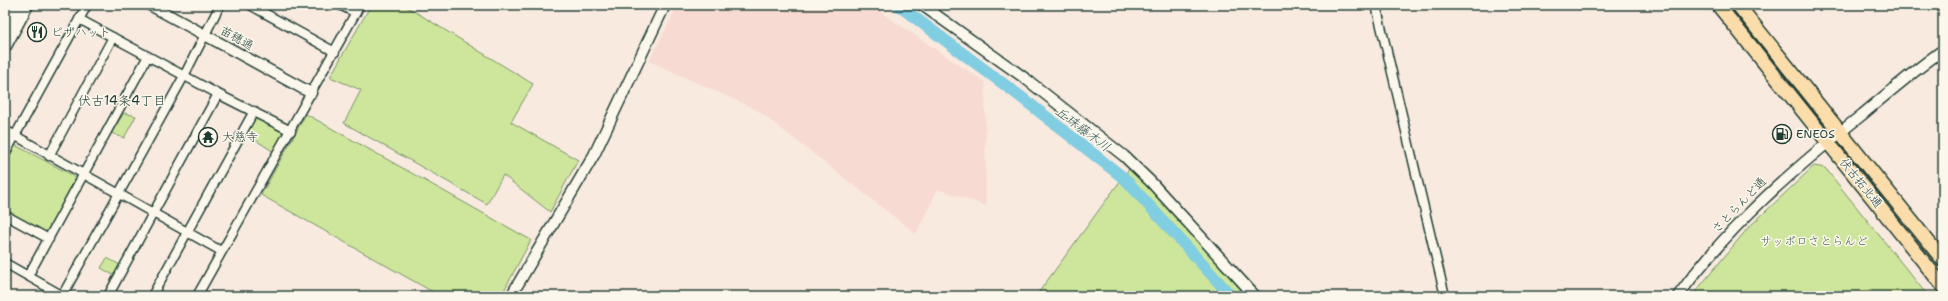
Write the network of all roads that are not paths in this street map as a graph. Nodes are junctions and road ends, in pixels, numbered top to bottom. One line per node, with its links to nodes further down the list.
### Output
1 (17, 5): 16 (main road)
2 (27, 5): 19 (main road)
3 (87, 5): 15 (street)
4 (150, 5): 17 (street, 苗穂通)
5 (220, 5): 17 (street)
6 (250, 5): 20 (street)
7 (340, 5): 14 (street)
8 (360, 5): 14 (street)
9 (666, 5): 49 (street)
10 (922, 5): 50 (street)
11 (1376, 5): 51 (street)
12 (1718, 5): 31 (main road, 伏古拓北通)
13 (1738, 5): 29 (main road, 伏古拓北通)
14 (356, 13): 20 (street)
15 (79, 18): 18 (street); 30 (street)
16 (5, 27)
17 (205, 35): 23 (street); 24 (street, 苗穂通)
18 (113, 37): 22 (street); 33 (street)
19 (5, 46)
20 (335, 52): 24 (street)
21 (1942, 54): 29 (street, さとらんど通)
22 (148, 56): 23 (street); 34 (street)
23 (184, 76): 25 (street); 35 (street)
24 (311, 93): 28 (street)
25 (218, 94): 26 (street); 36 (street)
26 (254, 111): 28 (street); 38 (street)
27 (5, 130): 30 (street)
28 (291, 131): 40 (street)
29 (1840, 132): 31 (street, さとらんど通); 41 (main road, 伏古拓北通)
30 (15, 136): 32 (street); 33 (street)
31 (1828, 142): 44 (main road, 伏古拓北通); 52 (street, さとらんど通)
32 (5, 154)
33 (50, 156): 34 (street)
34 (84, 175): 35 (street); 39 (street)
35 (118, 194): 36 (street); 45 (street)
36 (152, 213): 38 (street); 46 (street)
37 (5, 215): 39 (street)
38 (187, 233): 40 (street); 47 (street)
39 (49, 239): 43 (street)
40 (221, 251): 48 (street)
41 (1943, 260)
42 (5, 263): 43 (street)
43 (28, 276): 45 (street)
44 (1943, 286)
45 (63, 296)
46 (108, 296)
47 (152, 296)
48 (197, 296)
49 (512, 296)
50 (1255, 296)
51 (1445, 296)
52 (1678, 296)

